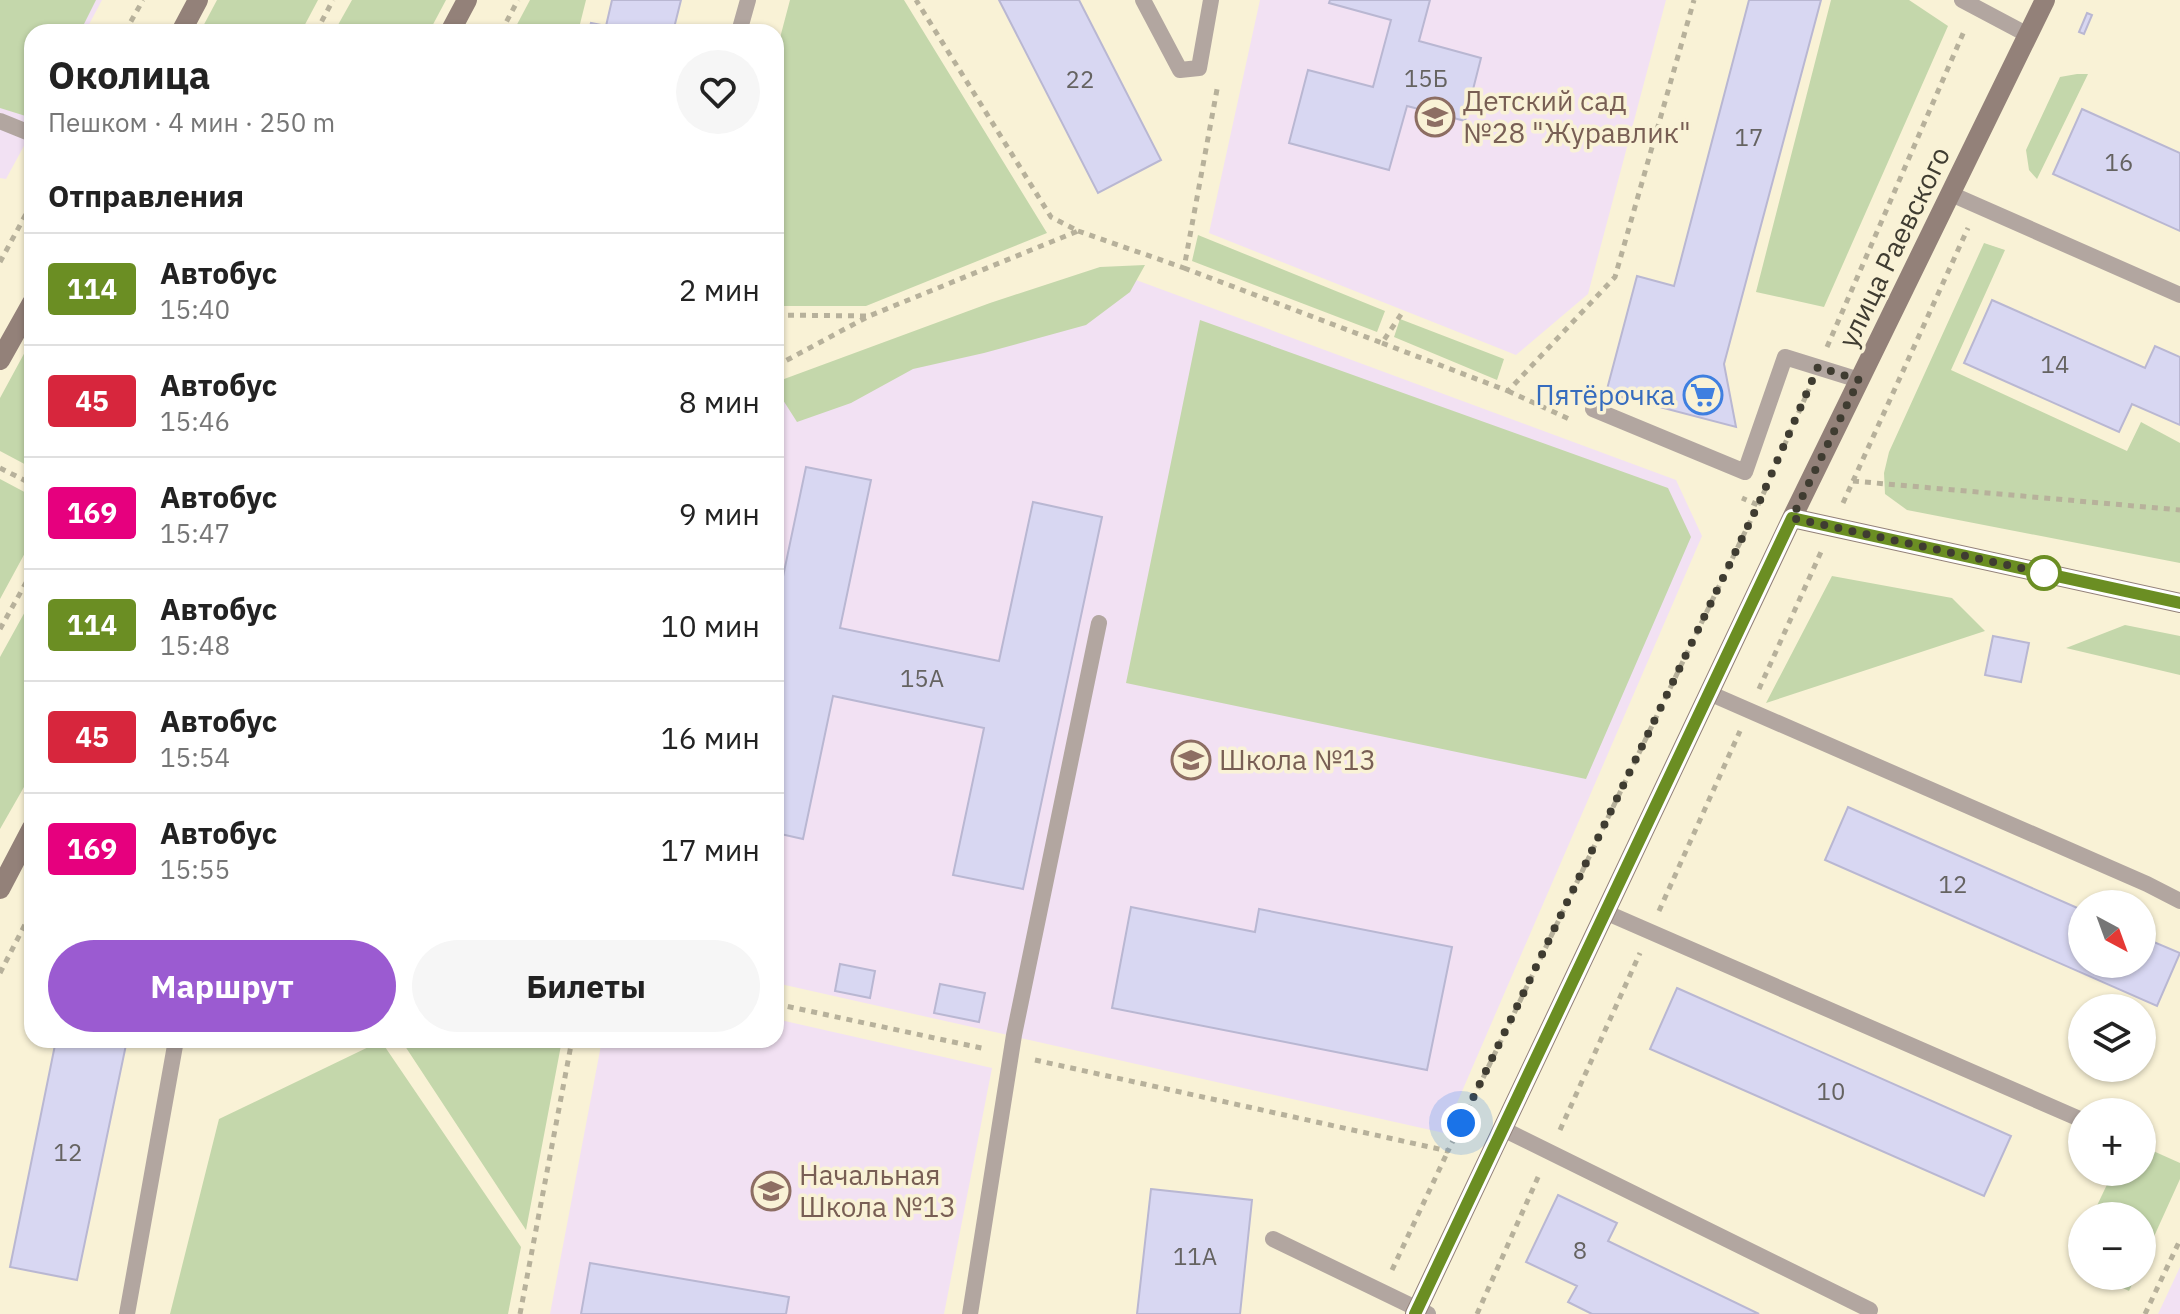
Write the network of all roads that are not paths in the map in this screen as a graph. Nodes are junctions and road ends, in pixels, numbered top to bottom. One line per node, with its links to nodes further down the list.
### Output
1 (198, 0): 8 (main road)
2 (467, 0): 9 (main road)
3 (748, 0): 10 (lane)
4 (1143, 0): 5 (lane)
5 (1211, 0)
6 (2045, 0): 11 (main road, улица Раевского)
7 (1968, 4): 11 (lane)
8 (185, 24)
9 (454, 24)
10 (741, 24)
11 (2028, 35): 14 (main road, улица Раевского)
12 (0, 121): 13 (lane)
13 (24, 131)
14 (1951, 194): 15 (lane); 18 (main road, улица Раевского)
15 (2180, 295)
16 (24, 317): 17 (main road)
17 (0, 360)
18 (1859, 380): 19 (lane); 20 (main road, улица Раевского)
19 (1593, 409)
20 (1792, 518): 21 (main road); 23 (main road, улица Раевского)
21 (2180, 603)
22 (1099, 623): 35 (lane)
23 (1709, 693): 26 (lane); 27 (main road, улица Раевского)
24 (24, 853): 25 (main road)
25 (0, 889)
26 (2180, 901)
27 (1605, 912): 29 (lane); 30 (main road, улица Раевского)
28 (175, 1048): 34 (lane)
29 (2068, 1114)
30 (1503, 1129): 32 (lane); 33 (main road, улица Раевского)
31 (1273, 1239): 33 (lane)
32 (1870, 1310)
33 (1420, 1312)
34 (127, 1314)
35 (970, 1314)

